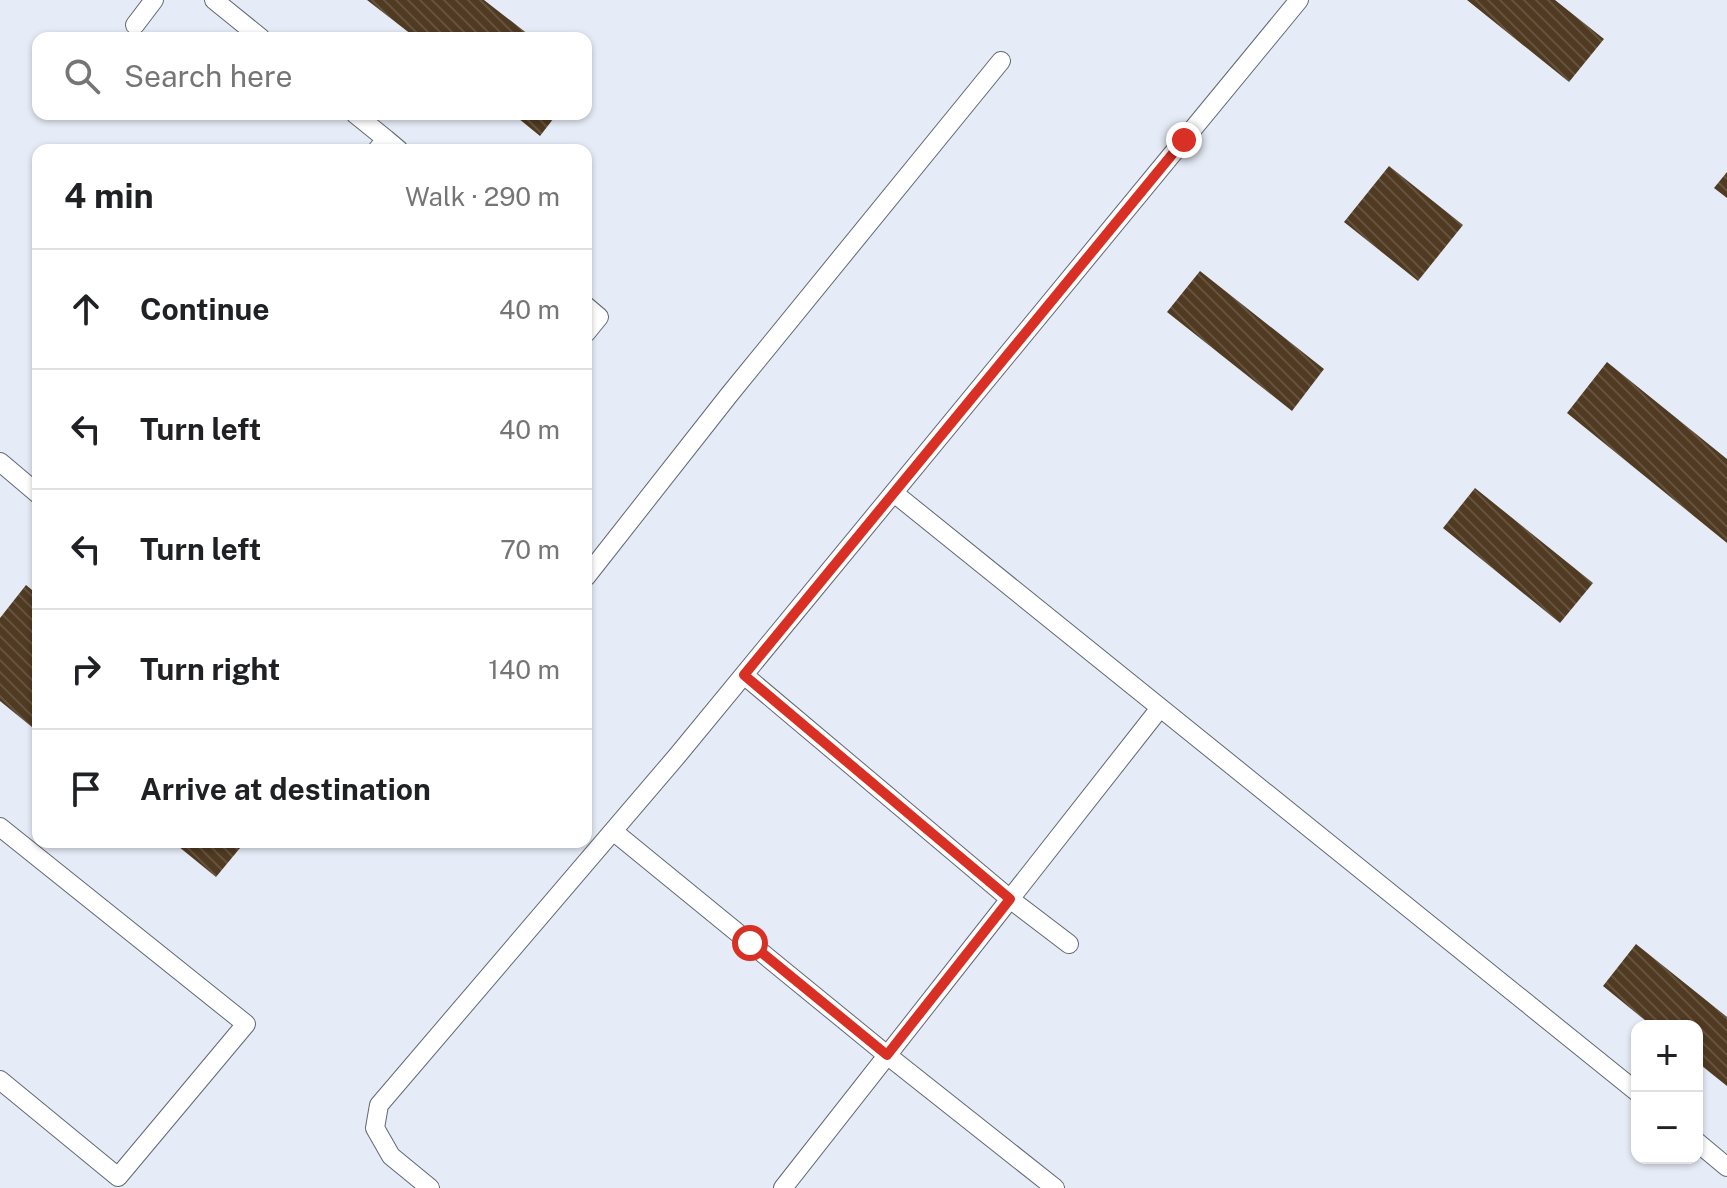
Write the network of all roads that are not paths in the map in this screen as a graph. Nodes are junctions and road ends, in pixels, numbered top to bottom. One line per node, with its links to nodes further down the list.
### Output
1 (154, 0): 4 (lane)
2 (214, 0): 5 (lane)
3 (1299, 0): 13 (lane)
4 (135, 25)
5 (254, 32)
6 (1001, 61): 14 (lane)
7 (361, 120): 8 (lane)
8 (385, 144)
9 (592, 311): 10 (lane)
10 (592, 326)
11 (0, 462): 12 (lane)
12 (32, 489)
13 (894, 493): 15 (lane); 16 (lane)
14 (592, 569)
15 (744, 675): 18 (lane); 19 (lane)
16 (1160, 708): 19 (lane); 23 (lane)
17 (0, 827): 22 (lane)
18 (613, 831): 21 (lane); 26 (lane)
19 (1010, 899): 20 (lane); 21 (lane)
20 (1069, 944)
21 (887, 1055): 27 (lane); 28 (lane)
22 (0, 1080)
23 (1631, 1087)
24 (1703, 1147): 25 (lane)
25 (1727, 1167)
26 (430, 1188)
27 (783, 1188)
28 (1055, 1188)

